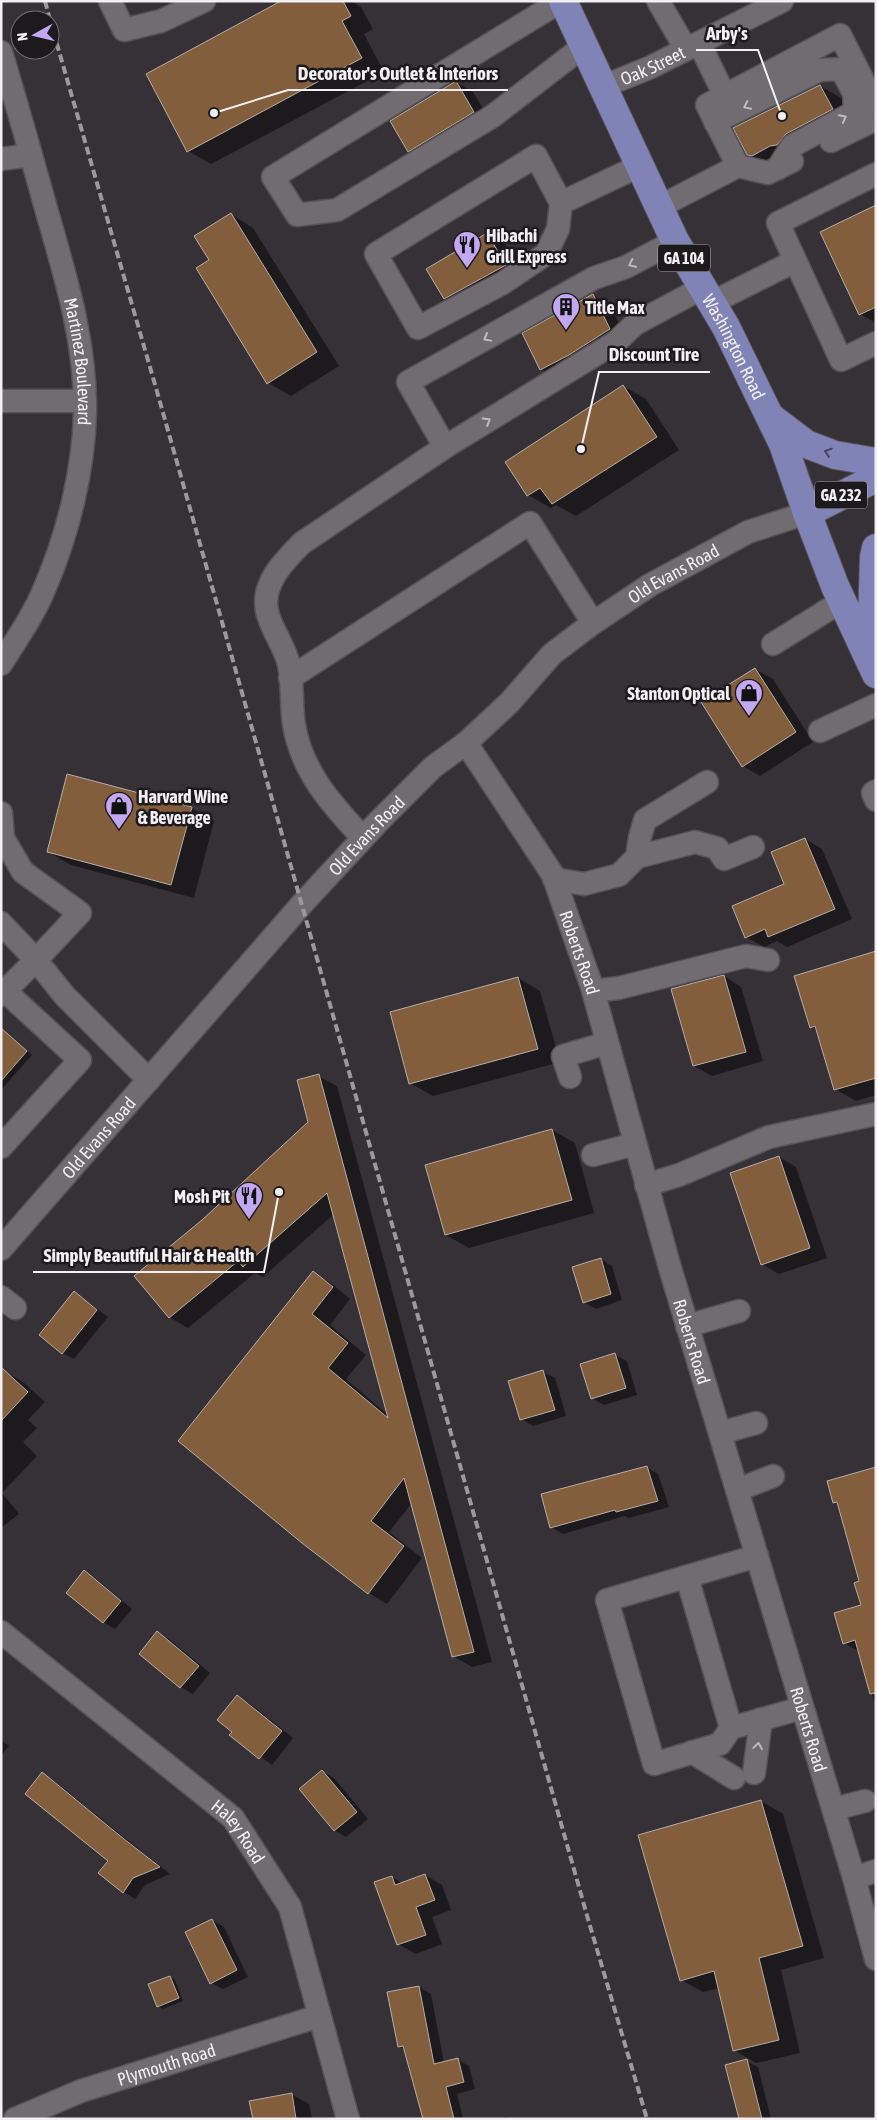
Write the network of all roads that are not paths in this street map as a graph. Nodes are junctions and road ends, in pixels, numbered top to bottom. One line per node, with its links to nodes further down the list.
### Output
1 (110, 1): 2 (street)
2 (204, 1)
3 (562, 1): 6 (main road, Washington Road / GA 104); 6 (street)
4 (658, 1): 7 (street)
5 (782, 1): 7 (street, Oak Street)
6 (585, 45): 9 (main road, Washington Road / GA 104)
7 (692, 46): 9 (street, Oak Street); 10 (street)
8 (1, 52): 14 (street, Martinez Boulevard)
9 (602, 87): 16 (main road, Washington Road / GA 104)
10 (725, 96): 11 (street); 13 (street)
11 (876, 106)
12 (876, 119): 18 (street)
13 (715, 122): 17 (street); 18 (street, one-way to 13)
14 (31, 155): 15 (street); 27 (street, Martinez Boulevard)
15 (1, 159)
16 (639, 166): 20 (street); 21 (main road, Washington Road / GA 104)
17 (738, 166): 18 (street); 21 (street)
18 (778, 168)
19 (876, 174): 23 (street)
20 (561, 203): 20 (street)
21 (659, 207): 22 (main road, Washington Road / GA 104)
22 (675, 241): 24 (main road, Washington Road / GA 104); 29 (street, one-way to 29)
23 (796, 261): 24 (street); 25 (street)
24 (707, 296): 28 (main road, Washington Road / GA 104); 29 (street, one-way to 24)
25 (876, 343)
26 (1, 401): 27 (street)
27 (85, 401): 37 (street, Martinez Boulevard)
28 (770, 417): 30 (main road, one-way to 28); 32 (main road, Washington Road / GA 104)
29 (445, 447): 39 (street)
30 (876, 462)
31 (876, 478): 32 (main road, GA 232)
32 (806, 513): 34 (main road, Washington Road / GA 104); 35 (street, Old Evans Road)
33 (876, 548): 38 (main road)
34 (842, 601): 36 (street); 38 (main road, Washington Road / GA 104)
35 (593, 623): 39 (street); 42 (street, Old Evans Road)
36 (773, 644)
37 (1, 664)
38 (873, 669)
39 (290, 678): 47 (street)
40 (876, 705): 41 (street)
41 (820, 731)
42 (466, 743): 47 (street, Old Evans Road); 50 (street, Roberts Road)
43 (707, 782): 49 (street)
44 (876, 791): 45 (street)
45 (876, 800)
46 (1, 813): 52 (street)
47 (362, 838): 58 (street, Old Evans Road)
48 (753, 847): 49 (street)
49 (637, 857): 50 (street)
50 (554, 879): 54 (street, Roberts Road)
51 (1, 922): 52 (street)
52 (36, 960): 55 (street); 58 (street)
53 (768, 960): 54 (street)
54 (593, 991): 56 (street, Roberts Road)
55 (3, 993): 61 (street)
56 (607, 1043): 57 (street); 60 (street, Roberts Road)
57 (570, 1077)
58 (149, 1080): 64 (street, Old Evans Road)
59 (876, 1114): 63 (street)
60 (635, 1144): 62 (street); 63 (street, Roberts Road)
61 (1, 1147)
62 (593, 1155)
63 (646, 1184): 66 (street, Roberts Road)
64 (1, 1249)
65 (739, 1311): 66 (street)
66 (687, 1326): 68 (street, Roberts Road)
67 (756, 1423): 68 (street)
68 (720, 1433): 70 (street, Roberts Road)
69 (773, 1476): 70 (street)
70 (737, 1490): 71 (street, Roberts Road)
71 (757, 1556): 72 (street); 74 (street, Roberts Road)
72 (687, 1577): 76 (street); 77 (street)
73 (1, 1632): 83 (street, Haley Road)
74 (802, 1708): 75 (street); 79 (street, Roberts Road)
75 (761, 1719): 76 (street); 77 (street, one-way to 75)
76 (731, 1728): 77 (street)
77 (692, 1752)
78 (864, 1801): 79 (street)
79 (834, 1809): 81 (street, Roberts Road)
80 (876, 1871): 81 (street)
81 (854, 1878): 82 (street, Roberts Road)
82 (876, 1959)
83 (319, 2016): 84 (street, Plymouth Road); 85 (street, Haley Road)
84 (15, 2119)
85 (348, 2119)

